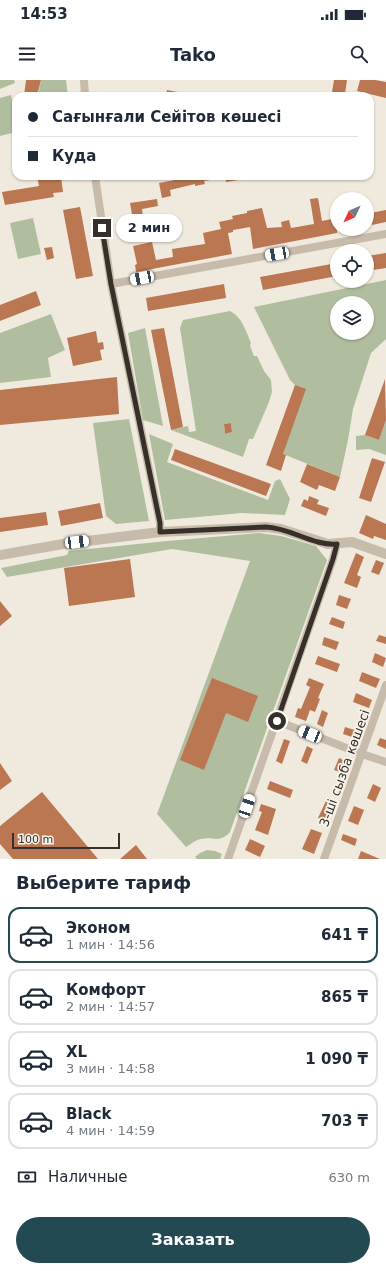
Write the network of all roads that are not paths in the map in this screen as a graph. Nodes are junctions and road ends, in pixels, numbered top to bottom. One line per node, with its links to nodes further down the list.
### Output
1 (84, 80): 2 (street)
2 (85, 92)
3 (96, 180): 5 (street)
4 (386, 234): 5 (street)
5 (111, 284): 6 (street)
6 (160, 532): 7 (street); 9 (street)
7 (337, 544): 8 (street); 11 (street)
8 (386, 554)
9 (0, 555)
10 (386, 685): 12 (street, 3-ші сызба көшесі)
11 (277, 721): 12 (street); 14 (street)
12 (362, 754): 13 (street); 15 (street, 3-ші сызба көшесі)
13 (386, 762)
14 (228, 859)
15 (324, 859)

